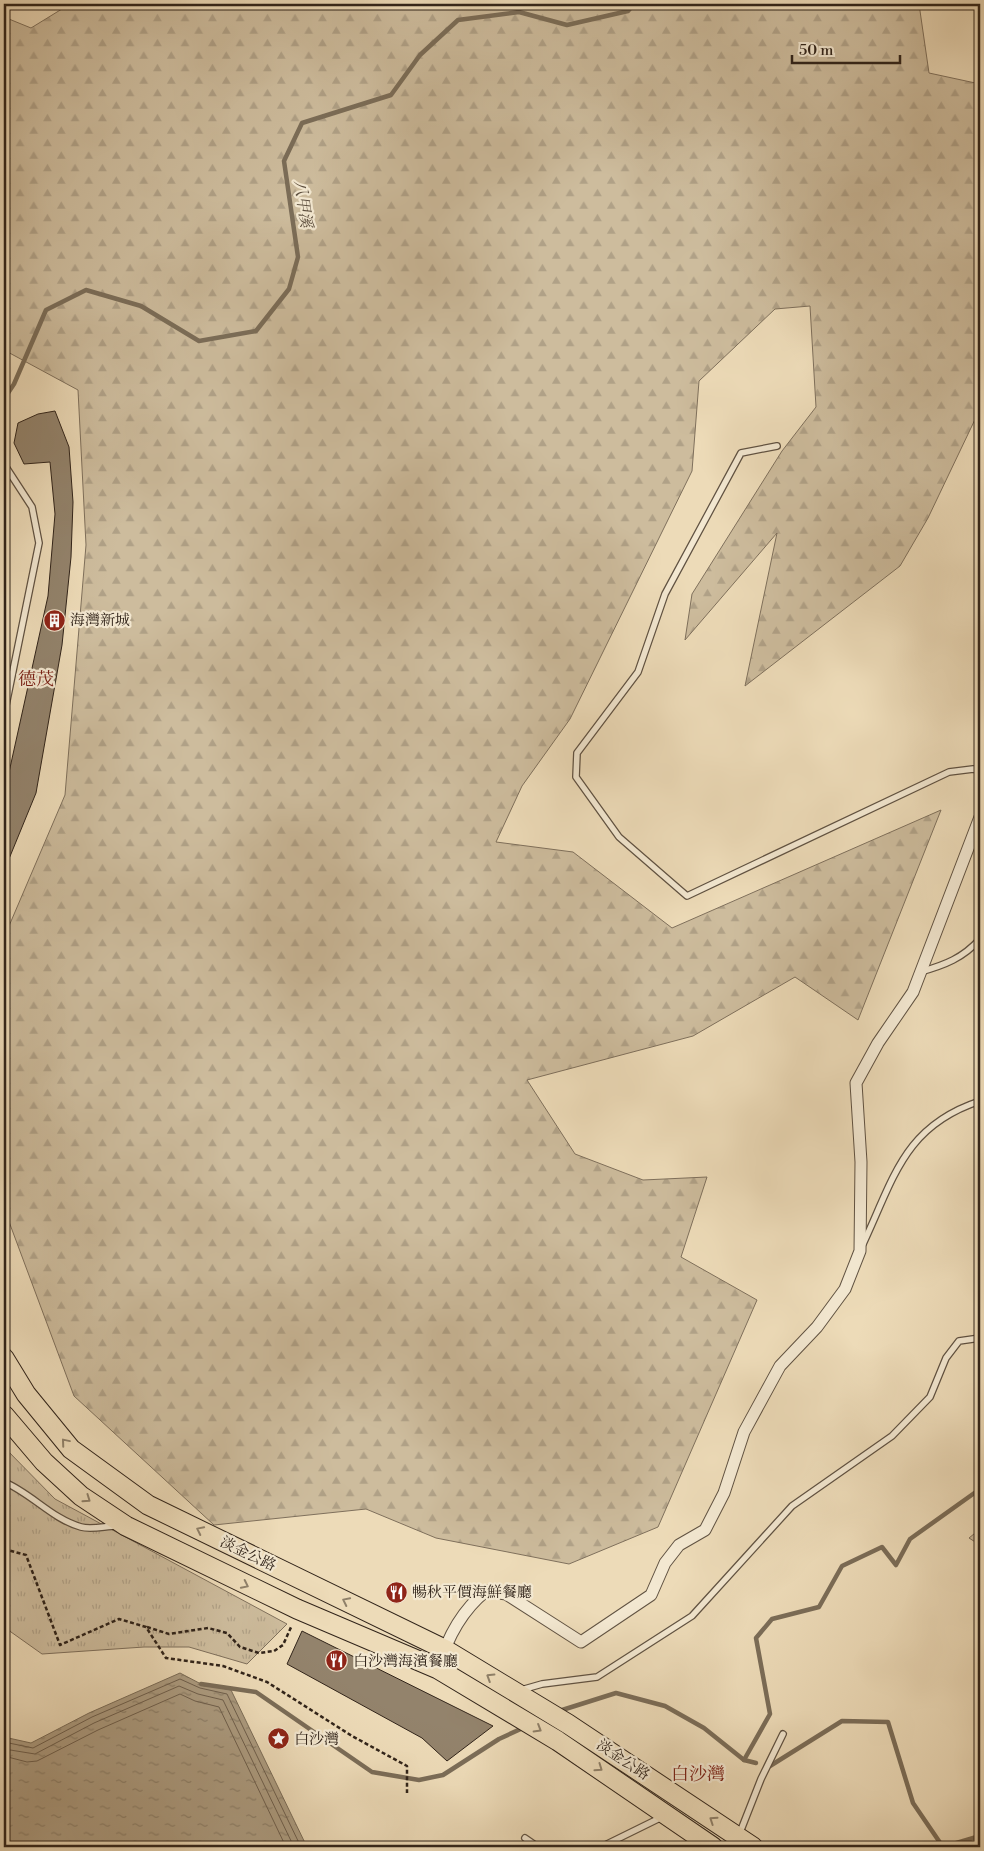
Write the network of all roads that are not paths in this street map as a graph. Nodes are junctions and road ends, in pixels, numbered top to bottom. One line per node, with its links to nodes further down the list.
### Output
1 (777, 446): 4 (lane)
2 (4, 464): 3 (lane)
3 (4, 715)
4 (980, 771)
5 (980, 818): 7 (street)
6 (980, 939): 7 (lane)
7 (920, 972): 9 (street)
8 (980, 1100): 9 (lane)
9 (860, 1250): 15 (street)
10 (980, 1338): 17 (lane)
11 (4, 1358): 15 (main road, 淡金公路, one-way to 11)
12 (4, 1415): 14 (main road, 淡金公路, one-way to 14)
13 (4, 1482): 14 (lane)
14 (126, 1526): 16 (main road, 淡金公路, one-way to 16)
15 (444, 1649): 16 (street); 17 (main road, 淡金公路, one-way to 15)
16 (438, 1669): 17 (main road, 淡金公路)
17 (501, 1695): 19 (main road, 淡金公路, one-way to 19); 21 (main road, 淡金公路, one-way to 17)
18 (783, 1734): 21 (lane)
19 (666, 1815): 23 (lane); 24 (main road, 淡金公路)
20 (526, 1838): 22 (lane)
21 (746, 1842)
22 (538, 1847)
23 (601, 1847)
24 (713, 1847)

